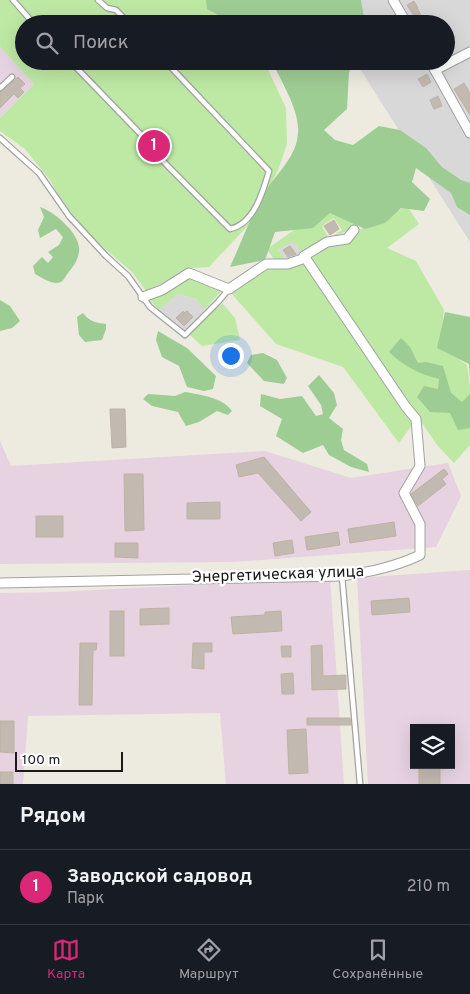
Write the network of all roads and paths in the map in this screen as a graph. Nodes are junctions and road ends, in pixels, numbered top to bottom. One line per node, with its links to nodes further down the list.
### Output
1 (13, 0): 4 (lane)
2 (98, 0): 5 (lane)
3 (393, 0): 6 (street)
4 (26, 15)
5 (121, 15)
6 (402, 15)
7 (470, 52): 8 (street)
8 (455, 60)
9 (79, 70): 10 (lane)
10 (174, 70)
11 (435, 70): 14 (street)
12 (12, 77): 13 (lane)
13 (0, 88)
14 (470, 133)
15 (0, 138): 19 (lane)
16 (354, 230): 17 (street)
17 (304, 256): 18 (street); 20 (street, Энергетическая улица)
18 (229, 289): 19 (street); 19 (lane)
19 (143, 297)
20 (342, 576): 21 (street, Энергетическая улица); 22 (lane)
21 (0, 583)
22 (360, 784)

